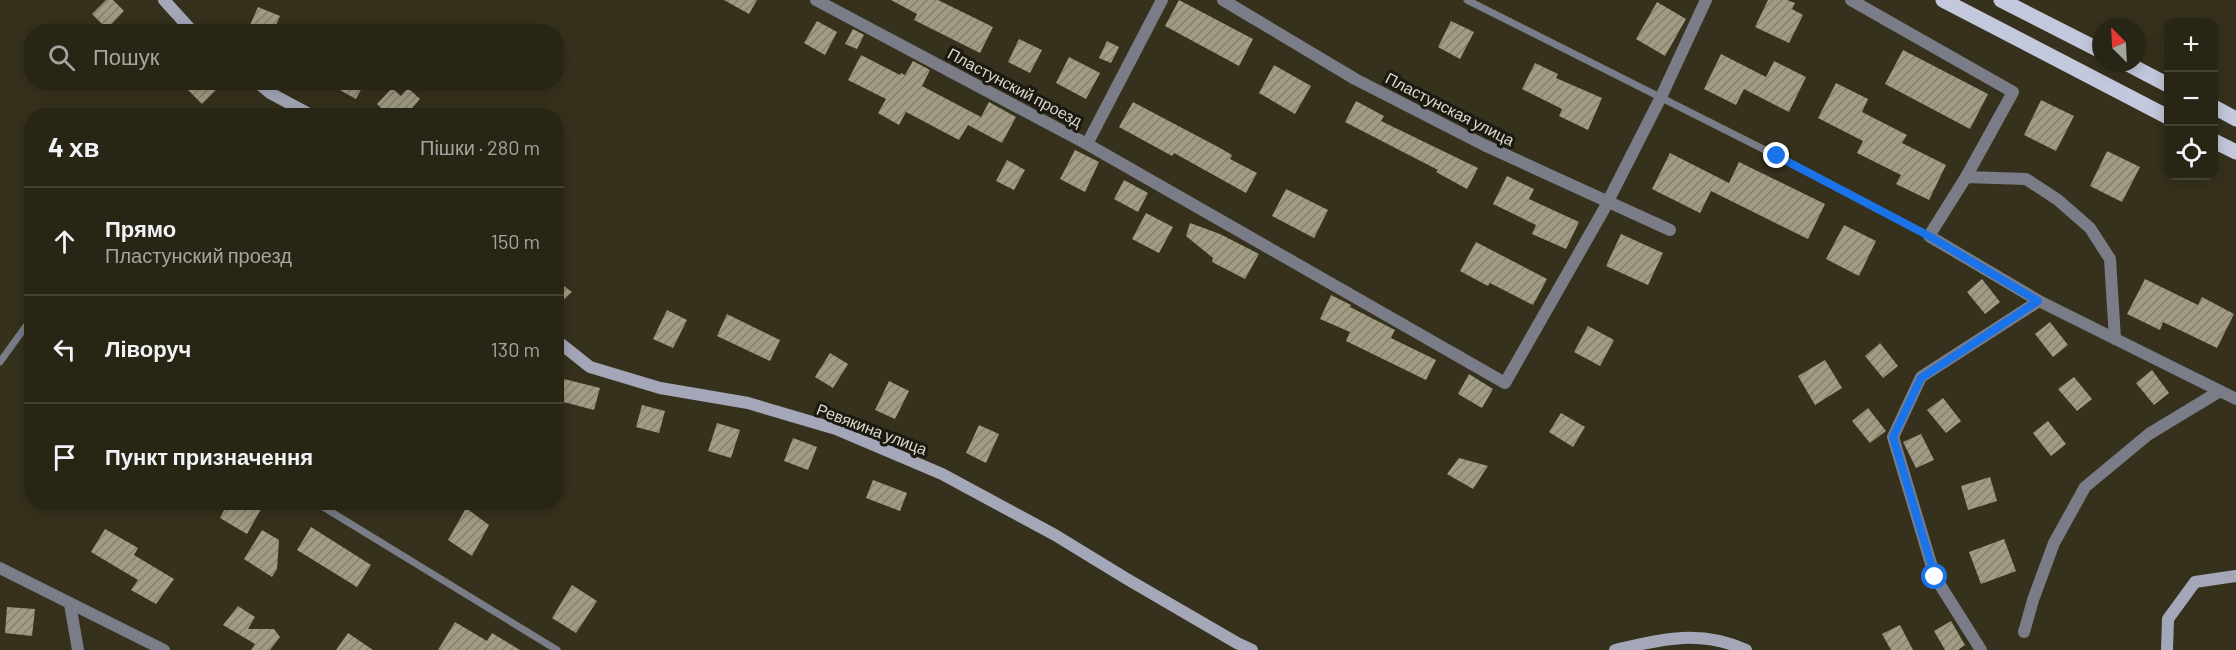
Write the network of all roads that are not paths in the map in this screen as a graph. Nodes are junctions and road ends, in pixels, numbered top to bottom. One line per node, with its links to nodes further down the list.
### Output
1 (164, 0): 10 (main road)
2 (816, 0): 21 (street, Пластунский проезд)
3 (1162, 0): 21 (street, Пластунский проезд)
4 (1223, 0): 24 (street, Пластунская улица)
5 (1467, 0): 15 (lane)
6 (1706, 0): 15 (street)
7 (1851, 0): 23 (street)
8 (1943, 0): 18 (main road)
9 (2001, 0): 11 (main road)
10 (186, 24)
11 (2092, 46)
12 (2144, 72): 13 (main road)
13 (2164, 82)
14 (266, 90): 16 (main road)
15 (1661, 97): 24 (street); 26 (lane)
16 (298, 108)
17 (2218, 109): 19 (main road)
18 (2164, 114)
19 (2236, 119)
20 (2218, 143): 22 (main road)
21 (1087, 144): 24 (street)
22 (2236, 153)
23 (1966, 177): 26 (street); 29 (street)
24 (1608, 201): 25 (street, Пластунская улица)
25 (1670, 230)
26 (1929, 236): 27 (street)
27 (2038, 301): 29 (street); 45 (street)
28 (24, 330): 31 (lane)
29 (2115, 339): 32 (street)
30 (564, 346): 42 (main road, Ревякина улица)
31 (0, 362)
32 (2220, 391): 33 (street); 38 (street)
33 (2236, 399)
34 (328, 510): 41 (lane)
35 (0, 568): 37 (street)
36 (2236, 576): 46 (main road)
37 (70, 604): 39 (street); 40 (street)
38 (2024, 632)
39 (78, 650)
40 (164, 650)
41 (557, 650)
42 (1252, 650)
43 (1615, 650): 44 (main road)
44 (1746, 650)
45 (1981, 650)
46 (2168, 650)

